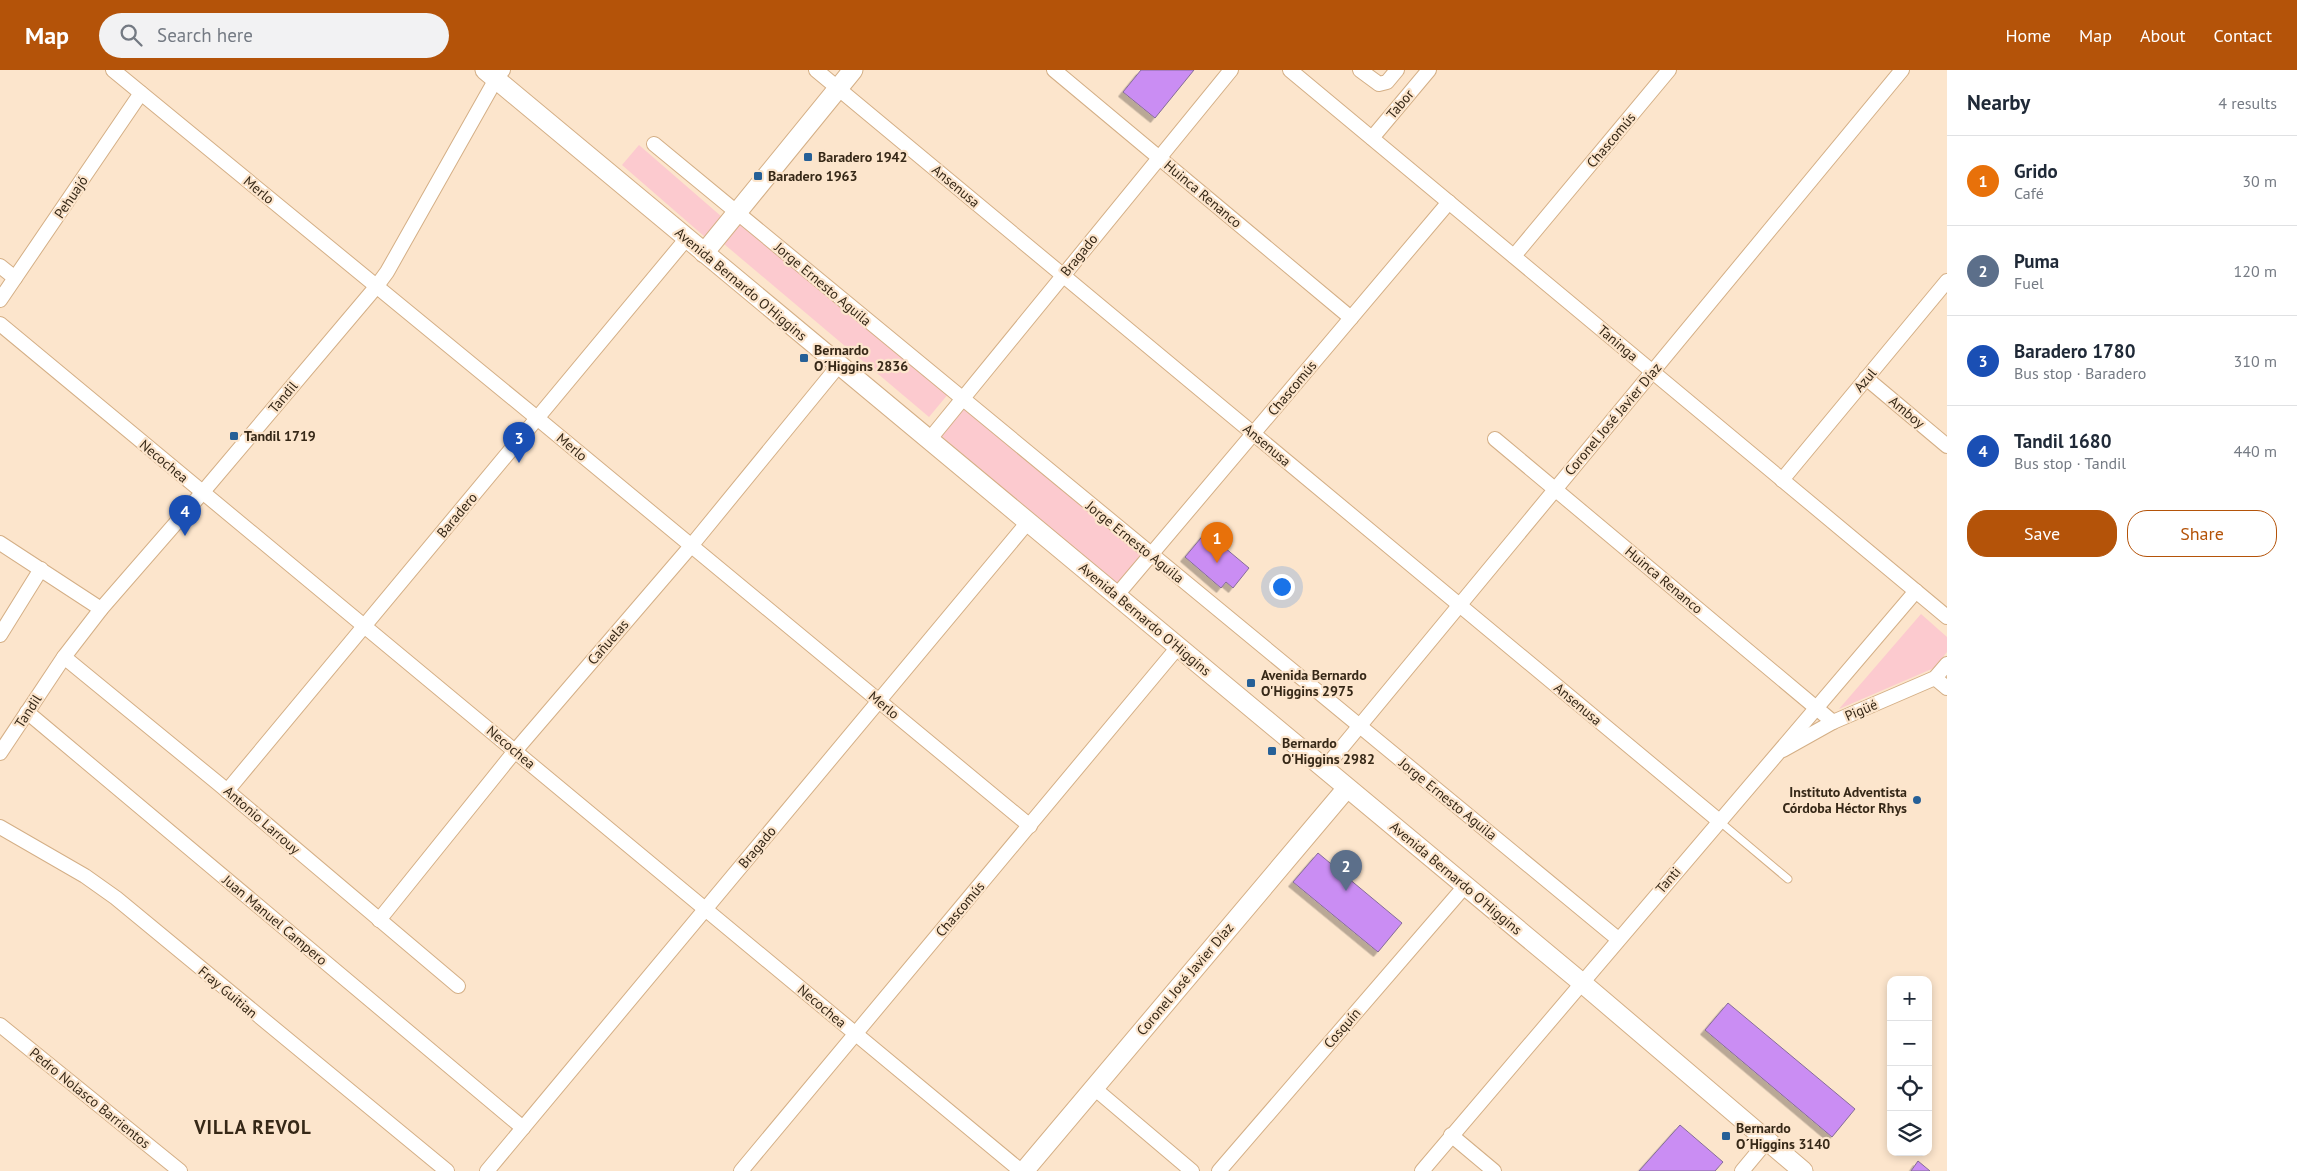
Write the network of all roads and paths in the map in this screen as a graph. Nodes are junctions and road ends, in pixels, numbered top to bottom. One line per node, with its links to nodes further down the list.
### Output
1 (113, 70): 14 (street, Merlo)
2 (816, 70): 13 (street, Ansenusa)
3 (853, 70): 13 (main road)
4 (1054, 70): 17 (street, Huinca Renanco)
5 (1231, 70): 17 (street, Bragado)
6 (1290, 70): 15 (street, Taninga)
7 (1360, 70): 8 (street)
8 (1397, 70)
9 (1428, 70): 15 (street, Tabor)
10 (1670, 70): 22 (street, Chascomús)
11 (1902, 70): 32 (street, Coronel José Javier Díaz)
12 (494, 73): 20 (main road, Avenida Bernardo O'Higgins); 27 (street, Tandil)
13 (838, 88): 19 (main road); 24 (street, Ansenusa)
14 (141, 93): 25 (street, Pehuajó); 27 (street, Merlo)
15 (1372, 138): 18 (street, Taninga)
16 (654, 144): 19 (street, Jorge Ernesto Aguila)
17 (1159, 158): 24 (street, Bragado); 29 (street, Huinca Renanco)
18 (1449, 202): 22 (street, Taninga); 29 (street, Chascomús)
19 (738, 213): 21 (main road); 34 (street, Jorge Ernesto Aguila)
20 (687, 238): 21 (main road, Avenida Bernardo O'Higgins); 35 (street, Baradero)
21 (704, 252): 31 (main road, Avenida Bernardo O'Higgins)
22 (1514, 256): 32 (street, Taninga)
23 (0, 266): 25 (street)
24 (1063, 275): 34 (street, Bragado); 36 (street, Ansenusa)
25 (15, 278): 28 (street, Pehuajó)
26 (1947, 281): 33 (street, Azul)
27 (376, 287): 35 (street, Merlo); 42 (street, Tandil)
28 (0, 300)
29 (1351, 318): 36 (street, Chascomús)
30 (0, 324): 42 (street, Necochea)
31 (839, 365): 38 (main road, Avenida Bernardo O'Higgins); 45 (street, Cañuelas)
32 (1653, 372): 40 (street, Taninga); 41 (street, Coronel José Javier Díaz)
33 (1866, 378): 39 (street, Amboy); 40 (street, Azul)
34 (962, 399): 38 (street, Bragado); 46 (street, Jorge Ernesto Aguila)
35 (537, 418): 45 (street, Merlo); 53 (street, Baradero)
36 (1253, 434): 46 (street, Chascomús); 50 (street, Ansenusa)
37 (1496, 439): 41 (street, Huinca Renanco)
38 (929, 440): 43 (main road, Avenida Bernardo O'Higgins)
39 (1947, 446)
40 (1782, 480): 48 (street, Taninga)
41 (1555, 490): 50 (street, Coronel José Javier Díaz); 61 (street, Huinca Renanco)
42 (202, 493): 51 (street, Tandil); 53 (street, Necochea)
43 (1028, 522): 49 (main road, Avenida Bernardo O'Higgins); 60 (street, Bragado)
44 (0, 543): 47 (street)
45 (691, 546): 60 (street, Merlo); 65 (street, Cañuelas)
46 (1151, 555): 49 (street, Chascomús); 64 (street, Jorge Ernesto Aguila)
47 (41, 569): 51 (street); 54 (street)
48 (1916, 591): 52 (street, Taninga); 61 (street, Tanti)
49 (1116, 596): 55 (main road, Avenida Bernardo O'Higgins)
50 (1460, 605): 64 (street, Coronel José Javier Díaz); 71 (street, Ansenusa)
51 (101, 609): 56 (street, Tandil)
52 (1947, 616)
53 (364, 626): 65 (street, Necochea); 70 (street, Baradero)
54 (0, 635)
55 (1178, 647): 68 (main road, Avenida Bernardo O'Higgins); 72 (street, Chascomús)
56 (64, 656): 62 (street, Tandil); 70 (street, Antonio Larrouy)
57 (1947, 664): 58 (street, Pigüé)
58 (1936, 678): 59 (street); 63 (street, Pigüé)
59 (1947, 688)
60 (879, 701): 72 (street, Merlo); 76 (street, Bragado)
61 (1816, 707): 63 (street, Huinca Renanco); 67 (street, Tanti)
62 (27, 712): 66 (street, Tandil); 84 (street, Juan Manuel Campero)
63 (1833, 722): 67 (street, Pigüé)
64 (1360, 726): 68 (street, Coronel José Javier Díaz); 78 (street, Jorge Ernesto Aguila)
65 (515, 751): 76 (street, Necochea); 77 (street, Cañuelas)
66 (0, 754)
67 (1774, 755): 71 (street, Tanti)
68 (1324, 769): 69 (main road, Avenida Bernardo O'Higgins)
69 (1347, 788): 75 (main road, Avenida Bernardo O'Higgins); 83 (main road, Coronel José Javier Díaz)
70 (227, 791): 77 (street, Antonio Larrouy)
71 (1718, 820): 74 (lane); 78 (street, Tanti)
72 (1030, 826): 82 (street, Chascomús)
73 (0, 827): 88 (street, Fray Guitian)
74 (1788, 879)
75 (1465, 886): 79 (main road, Avenida Bernardo O'Higgins); 93 (street, Cosquín)
76 (706, 909): 82 (street, Necochea); 84 (street, Bragado)
77 (379, 920): 80 (street, Antonio Larrouy)
78 (1618, 938): 79 (street, Tanti)
79 (1581, 982): 85 (street, Tanti); 86 (main road, Avenida Bernardo O'Higgins)
80 (458, 986)
81 (0, 1025): 87 (street, Pedro Nolasco Barrientos)
82 (856, 1034): 90 (street, Chascomús); 91 (street, Necochea)
83 (1094, 1088): 91 (main road, Coronel José Javier Díaz); 92 (street)
84 (523, 1128): 89 (street, Bragado)
85 (1451, 1135): 94 (street, Tanti); 95 (street)
86 (1767, 1142): 96 (street); 97 (main road, Avenida Bernardo O'Higgins)
87 (180, 1171)
88 (447, 1171)
89 (487, 1171)
90 (741, 1171)
91 (1022, 1171)
92 (1192, 1171)
93 (1219, 1171)
94 (1422, 1171)
95 (1494, 1171)
96 (1742, 1171)
97 (1803, 1171)

